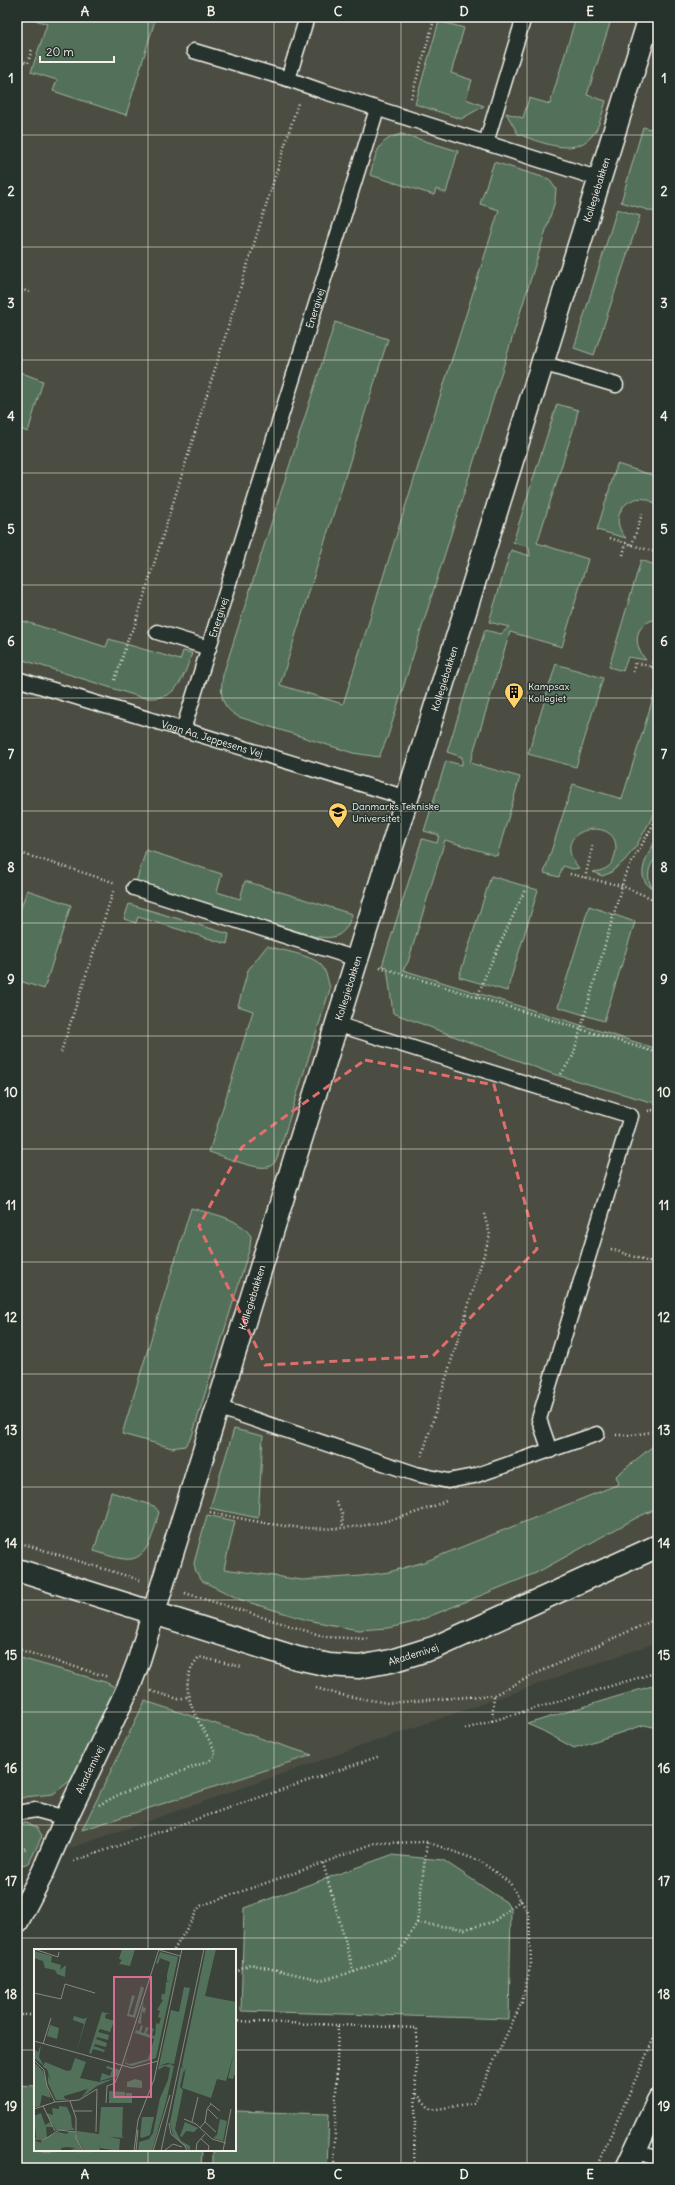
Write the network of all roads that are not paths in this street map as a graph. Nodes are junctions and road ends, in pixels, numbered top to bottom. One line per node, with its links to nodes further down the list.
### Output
1 (307, 17): 5 (lane)
2 (524, 17): 7 (lane)
3 (650, 17): 8 (street, Kollegiebakken)
4 (194, 51): 5 (lane)
5 (288, 79): 6 (lane)
6 (377, 109): 7 (lane); 12 (lane, Energivej)
7 (486, 143): 8 (lane)
8 (600, 179): 9 (street, Kollegiebakken)
9 (542, 363): 10 (lane); 15 (street, Kollegiebakken)
10 (616, 385)
11 (157, 632): 12 (lane)
12 (209, 648): 14 (lane, Energivej)
13 (17, 679): 14 (lane, Vagn Aa. Jeppesens Vej)
14 (183, 730): 15 (lane, Vagn Aa. Jeppesens Vej)
15 (407, 798): 17 (street, Kollegiebakken)
16 (134, 888): 17 (lane)
17 (357, 959): 18 (street, Kollegiebakken)
18 (336, 1024): 19 (street, Kollegiebakken); 21 (lane)
19 (217, 1407): 21 (lane); 24 (street, Kollegiebakken)
20 (597, 1434): 21 (lane)
21 (550, 1451)
22 (658, 1546): 24 (street, Akademivej)
23 (17, 1570): 24 (street, Akademivej)
24 (154, 1613): 26 (street, Akademivej)
25 (17, 1813): 26 (lane)
26 (66, 1818): 27 (street, Akademivej)
27 (17, 1922)
28 (658, 2100): 30 (street)
29 (658, 2159): 30 (lane)
30 (631, 2160)

